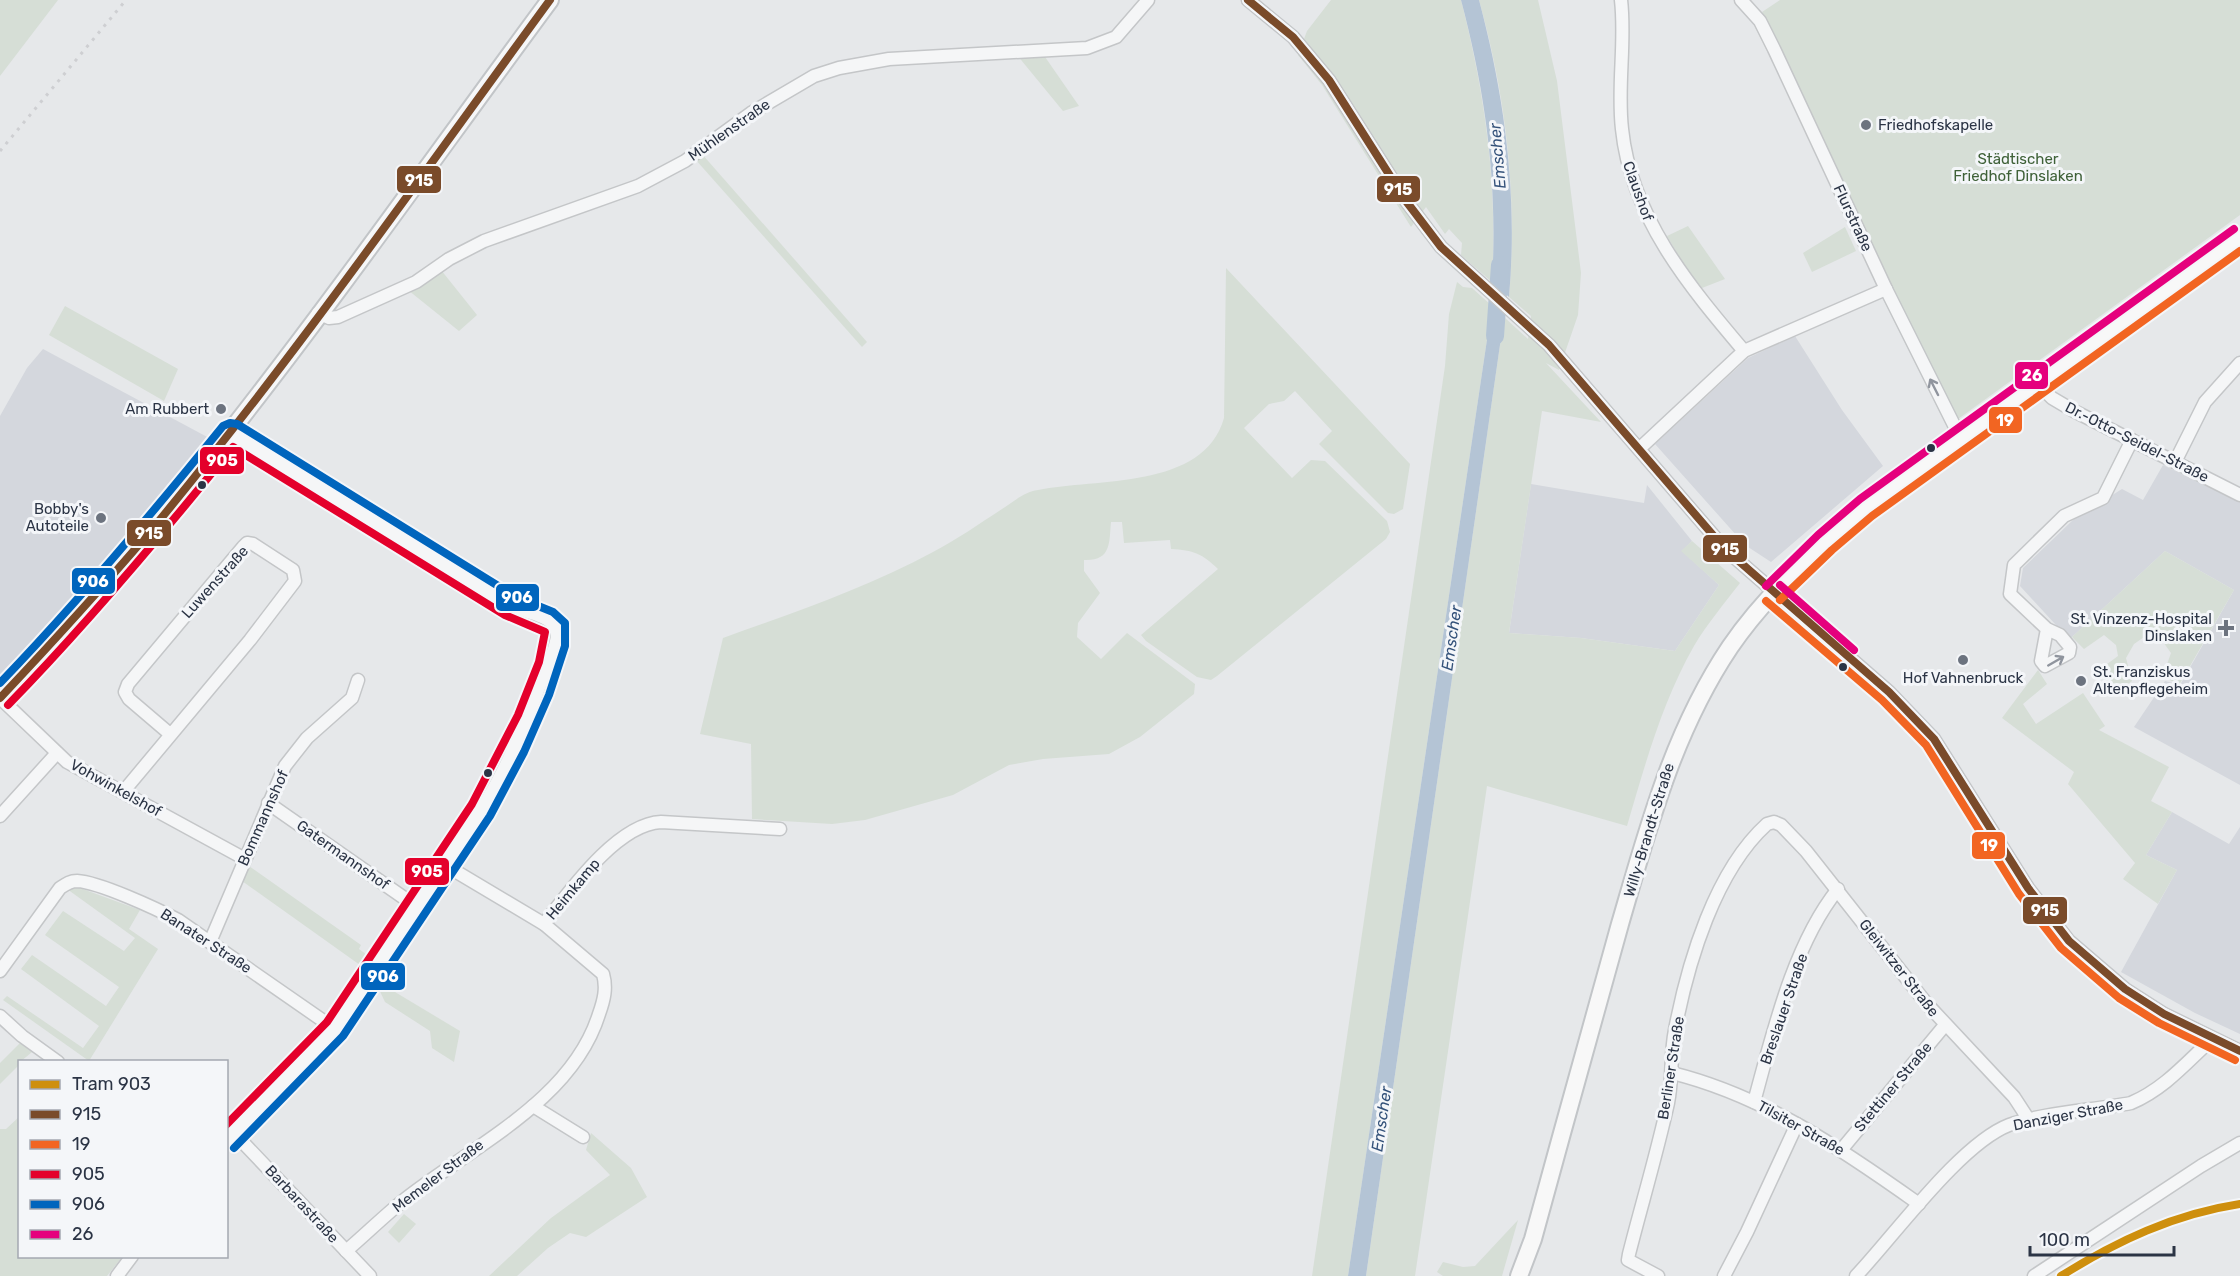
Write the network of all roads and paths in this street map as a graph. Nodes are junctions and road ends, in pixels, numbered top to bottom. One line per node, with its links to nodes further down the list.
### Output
1 (550, 0): 8 (main road)
2 (1148, 0): 8 (street, Mühlenstraße)
3 (1248, 0): 15 (street)
4 (1621, 0): 9 (street, Claushof)
5 (1741, 0): 7 (street, Flurstraße)
6 (2240, 238): 11 (main road, Willy-Brandt-Straße)
7 (1886, 289): 9 (street); 13 (street, Flurstraße, one-way to 7)
8 (318, 313): 12 (main road)
9 (1744, 351): 15 (street)
10 (2240, 363): 16 (street)
11 (2037, 384): 13 (main road, Willy-Brandt-Straße); 14 (street, Dr.-Otto-Seidel-Straße)
12 (231, 433): 21 (main road); 30 (street)
13 (1960, 439): 18 (main road, Willy-Brandt-Straße)
14 (2132, 440): 16 (street, Dr.-Otto-Seidel-Straße); 19 (street)
15 (1639, 449): 18 (street)
16 (2175, 462): 17 (street, Dr.-Otto-Seidel-Straße)
17 (2240, 495)
18 (1773, 593): 39 (street); 52 (main road, Willy-Brandt-Straße)
19 (2047, 629)
20 (358, 680): 25 (street, Bommannshof)
21 (0, 698): 23 (street, Vohwinkelshof)
22 (170, 734): 22 (street, Luwenstraße); 24 (street, Luwenstraße)
23 (57, 753): 24 (street, Vohwinkelshof); 26 (street)
24 (123, 792): 29 (street, Vohwinkelshof)
25 (268, 803): 29 (street, Bommannshof); 32 (street, Gatermannshof)
26 (0, 816)
27 (1767, 824): 31 (street, Gleiwitzer Straße); 42 (street, Berliner Straße)
28 (780, 829): 33 (street, Heimkamp)
29 (245, 859): 34 (street, Bommannshof)
30 (445, 865): 32 (street); 33 (street, Heimkamp)
31 (1838, 889): 37 (street, Gleiwitzer Straße); 43 (street, Breslauer Straße)
32 (417, 907): 38 (street)
33 (544, 924): 44 (street, Memeler Straße)
34 (210, 942): 35 (street, Banater Straße); 38 (street, Banater Straße)
35 (0, 971)
36 (0, 1016): 41 (street)
37 (1945, 1026): 45 (street, Gleiwitzer Straße); 50 (street, Stettiner Straße)
38 (335, 1029): 47 (street)
39 (2212, 1039): 40 (street); 45 (street, Danziger Straße)
40 (2240, 1050)
41 (55, 1060)
42 (1672, 1073): 43 (street, Tilsiter Straße); 59 (street, Berliner Straße)
43 (1754, 1102): 46 (street, Tilsiter Straße)
44 (533, 1106): 48 (street); 53 (street, Memeler Straße)
45 (2029, 1120): 51 (street, Danziger Straße)
46 (1797, 1124): 50 (street, Tilsiter Straße); 60 (street)
47 (230, 1137): 53 (street, Barbarastraße)
48 (583, 1137)
49 (2240, 1143): 62 (street)
50 (1842, 1149): 51 (street, Tilsiter Straße)
51 (1919, 1204): 61 (street, Danziger Straße)
52 (1533, 1239): 57 (main road, Willy-Brandt-Straße); 58 (main road, Willy-Brandt-Straße)
53 (346, 1251): 56 (street, Barbarastraße)
54 (131, 1258): 55 (street)
55 (117, 1276)
56 (370, 1276)
57 (1520, 1276)
58 (1527, 1276)
59 (1658, 1276)
60 (1724, 1276)
61 (1856, 1276)
62 (2034, 1276)

